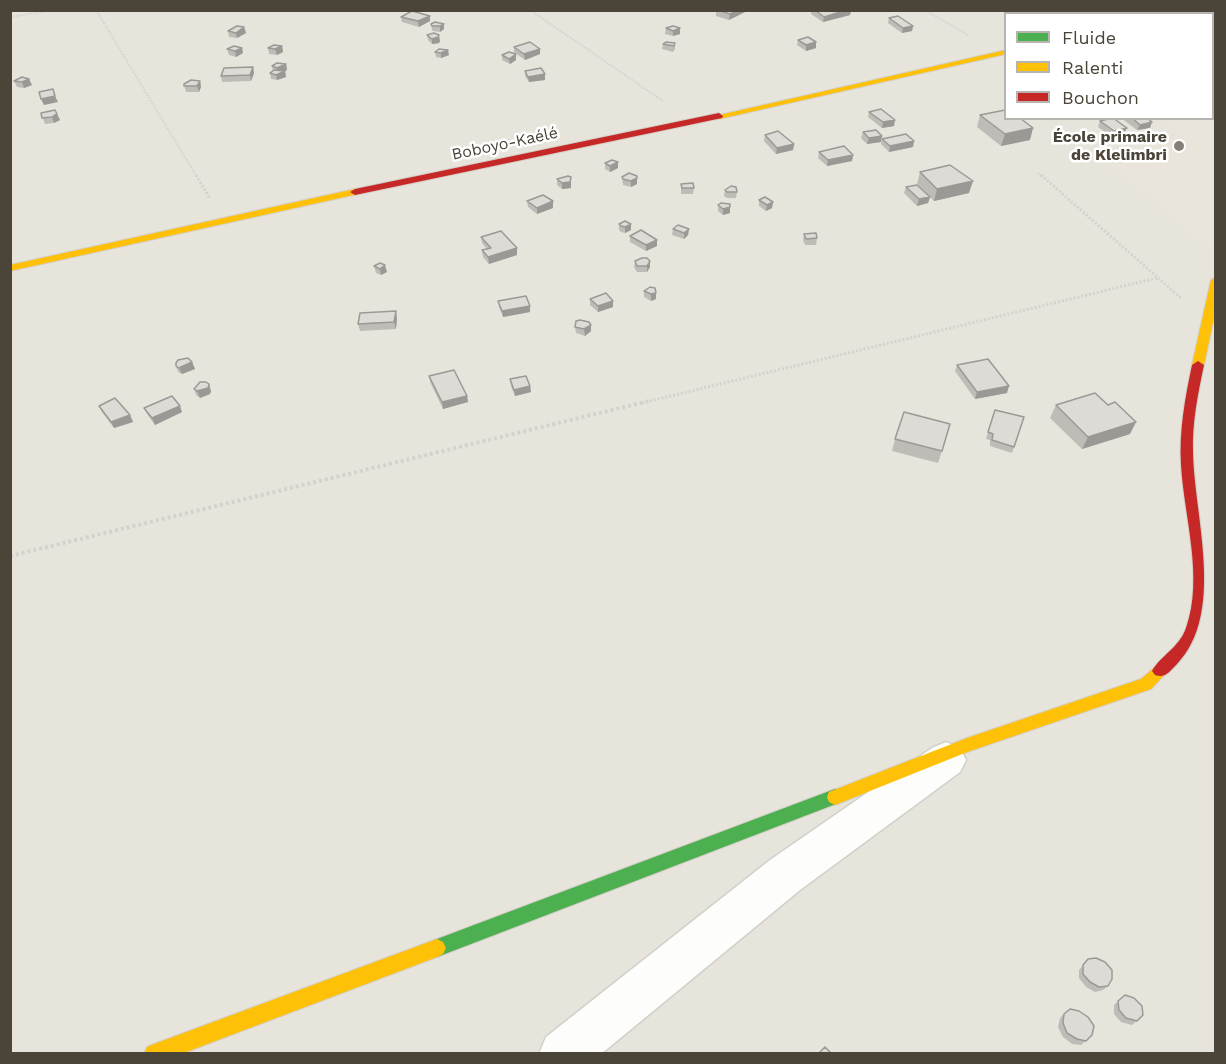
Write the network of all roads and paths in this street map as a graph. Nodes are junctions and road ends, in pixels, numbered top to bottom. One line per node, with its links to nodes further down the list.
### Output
1 (56, 10): 5 (path)
2 (96, 10): 9 (path)
3 (530, 10): 7 (path)
4 (925, 10): 6 (path)
5 (10, 17)
6 (1003, 53): 7 (main road, Boboyo-Kaélé)
7 (694, 121): 9 (main road, Boboyo-Kaélé)
8 (1038, 173): 11 (path)
9 (223, 220): 10 (main road, Boboyo-Kaélé)
10 (10, 268)
11 (1157, 278): 13 (path); 14 (path)
12 (1215, 280): 13 (main road)
13 (1206, 322): 15 (main road)
14 (10, 556)
15 (967, 745): 16 (main road); 17 (street)
16 (154, 1053)
17 (563, 1053)

